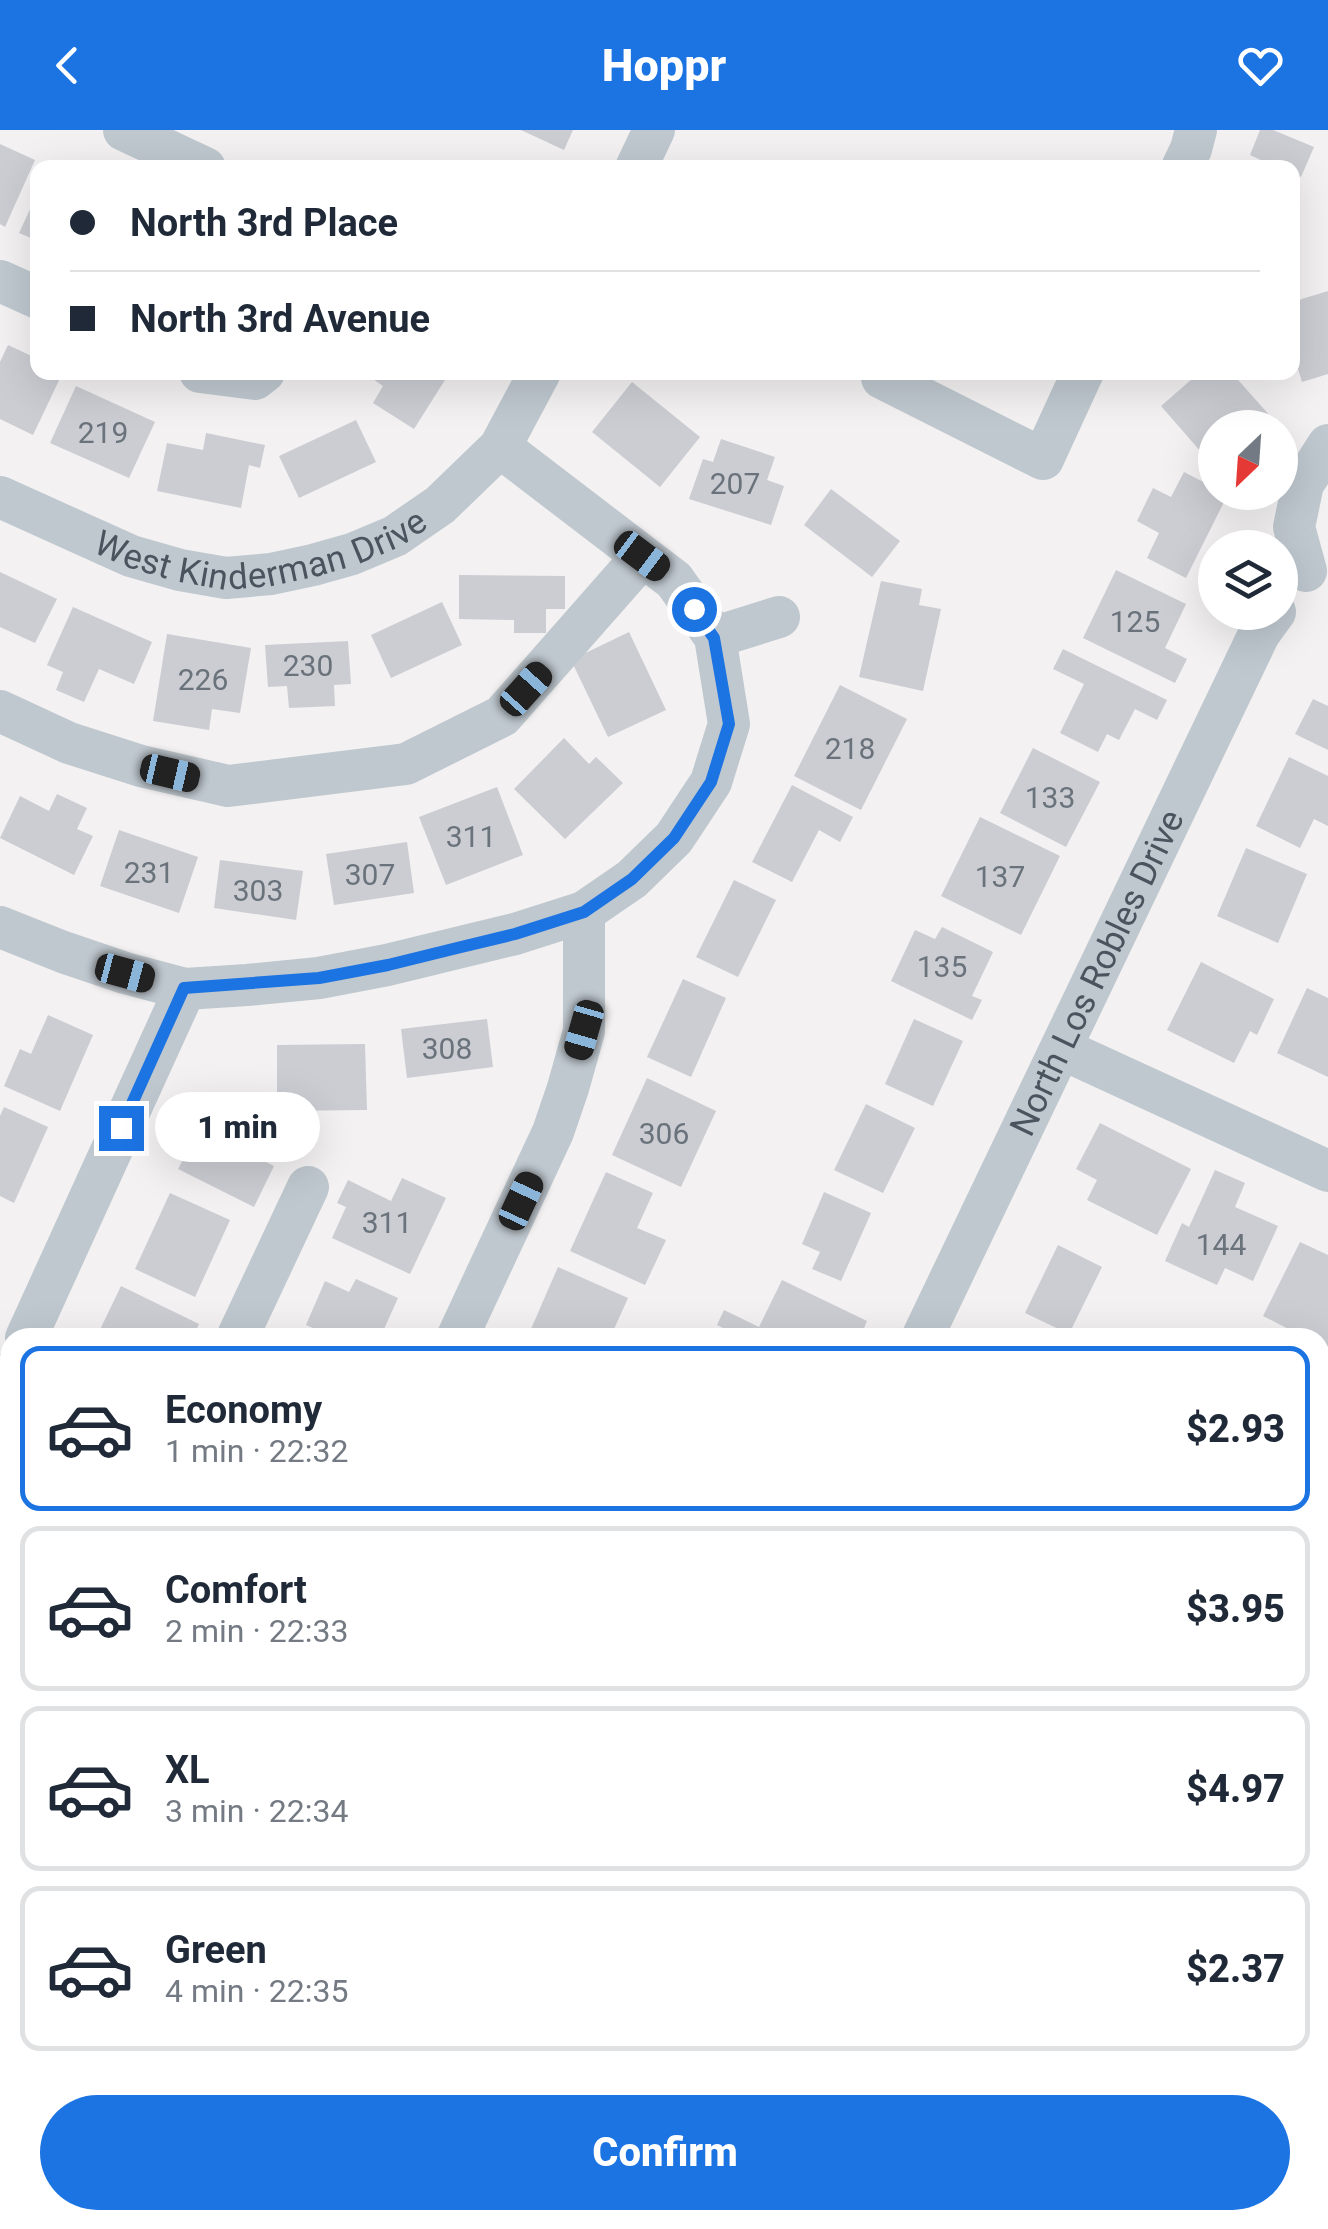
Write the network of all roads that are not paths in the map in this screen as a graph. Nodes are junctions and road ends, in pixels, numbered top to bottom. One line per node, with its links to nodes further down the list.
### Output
1 (124, 130): 4 (street)
2 (654, 130): 5 (street)
3 (1196, 130): 6 (street)
4 (188, 160)
5 (640, 160)
6 (1186, 160)
7 (0, 281): 8 (street)
8 (30, 294)
9 (536, 380): 13 (street, West Kinderman Drive)
10 (886, 380): 11 (street)
11 (1080, 380)
12 (1328, 445): 16 (street)
13 (500, 447): 14 (street, West Kinderman Drive); 15 (street)
14 (0, 497)
15 (642, 556): 20 (street); 21 (street)
16 (1317, 565): 17 (street)
17 (1298, 586)
18 (779, 617): 20 (street)
19 (1262, 630): 25 (street, North Los Robles Drive)
20 (714, 638): 22 (street)
21 (0, 711)
22 (584, 912): 24 (street); 30 (street)
23 (0, 928): 24 (street)
24 (184, 988): 28 (street)
25 (1062, 1049): 26 (street); 31 (street, North Los Robles Drive)
26 (1328, 1171)
27 (308, 1187): 29 (street)
28 (31, 1328)
29 (242, 1328)
30 (463, 1328)
31 (927, 1328)

